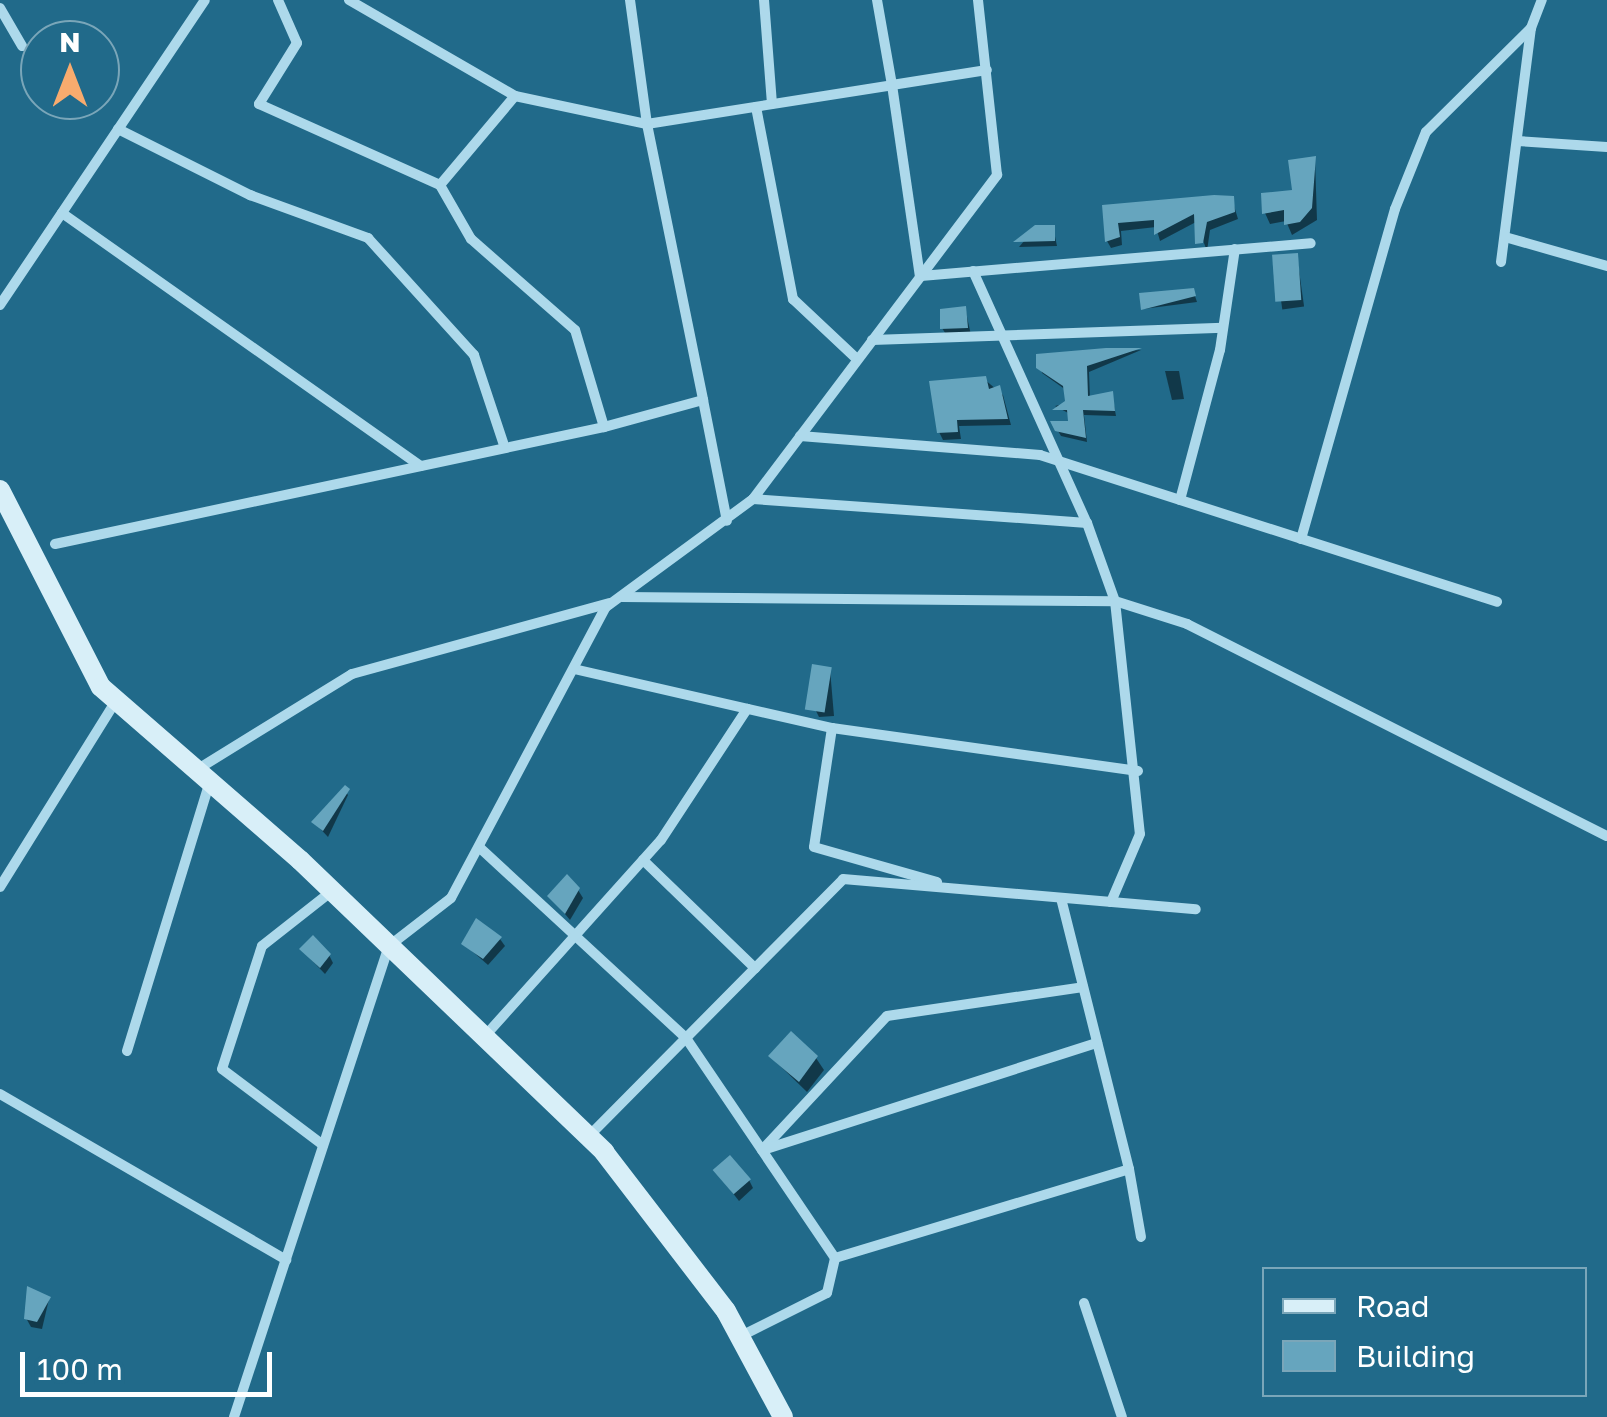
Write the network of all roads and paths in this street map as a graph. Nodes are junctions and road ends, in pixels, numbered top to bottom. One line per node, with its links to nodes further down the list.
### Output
1 (205, 0): 18 (street)
2 (278, 0): 21 (street)
3 (349, 0): 14 (street)
4 (630, 0): 17 (street)
5 (764, 0): 15 (street)
6 (877, 0): 13 (street)
7 (978, 0): 12 (street)
8 (1542, 0): 10 (street)
9 (0, 8): 11 (street)
10 (1532, 28): 19 (street); 46 (street)
11 (20, 43)
12 (987, 70): 13 (street); 29 (street)
13 (892, 85): 15 (street); 29 (street)
14 (514, 96): 17 (street); 21 (street)
15 (772, 104): 16 (street)
16 (756, 107): 17 (street); 34 (street)
17 (647, 124): 35 (street)
18 (118, 130): 22 (street); 38 (street)
19 (1517, 141): 20 (street); 23 (street)
20 (1607, 147)
21 (440, 184): 36 (street)
22 (62, 213): 30 (street); 40 (street)
23 (1505, 236): 26 (street); 27 (street)
24 (1311, 243): 25 (street)
25 (1235, 249): 28 (street); 31 (street)
26 (1501, 262)
27 (1607, 266)
28 (972, 271): 29 (street); 32 (street)
29 (920, 276): 33 (street)
30 (0, 305)
31 (1224, 328): 32 (street); 42 (street)
32 (1004, 339): 33 (street); 39 (street)
33 (872, 340): 34 (street)
34 (857, 359): 37 (street)
35 (702, 400): 36 (street); 44 (street)
36 (604, 427): 38 (street)
37 (800, 436): 39 (street); 41 (street)
38 (505, 448): 40 (street)
39 (1059, 461): 42 (street); 45 (street)
40 (421, 466): 47 (street)
41 (753, 498): 44 (street); 45 (street)
42 (1180, 500): 46 (street)
43 (3, 504): 52 (main road)
44 (727, 521): 48 (street)
45 (1087, 523): 49 (street)
46 (1300, 539): 50 (street)
47 (55, 544)
48 (617, 600): 49 (street); 51 (street); 56 (street)
49 (1115, 600): 55 (street); 57 (street)
50 (1497, 602)
51 (574, 669): 53 (street); 58 (street)
52 (117, 700): 56 (main road); 60 (street)
53 (747, 708): 54 (street); 59 (street)
54 (832, 728): 55 (street); 61 (street)
55 (1138, 772): 64 (street)
56 (203, 776): 62 (main road); 73 (street)
57 (1607, 836)
58 (479, 847): 66 (street); 67 (street)
59 (642, 860): 66 (street); 68 (street)
60 (0, 887)
61 (960, 889): 63 (street); 68 (street)
62 (332, 891): 67 (main road); 76 (street)
63 (1061, 898): 64 (street); 69 (street)
64 (1111, 902): 65 (street)
65 (1196, 909)
66 (578, 933): 70 (street); 71 (street)
67 (389, 946): 70 (main road); 76 (street)
68 (754, 968): 71 (street)
69 (1083, 987): 72 (street); 77 (street)
70 (484, 1037): 75 (main road)
71 (686, 1038): 75 (street); 77 (street)
72 (1097, 1044): 77 (street); 78 (street)
73 (127, 1051)
74 (0, 1094): 81 (street)
75 (588, 1137): 83 (main road)
76 (324, 1146): 81 (street)
77 (762, 1150): 80 (street)
78 (1129, 1170): 79 (street); 80 (street)
79 (1141, 1237)
80 (835, 1258): 83 (street)
81 (286, 1260): 84 (street)
82 (1084, 1304): 86 (street)
83 (741, 1336): 85 (main road)
84 (234, 1417)
85 (783, 1417)
86 (1122, 1417)

